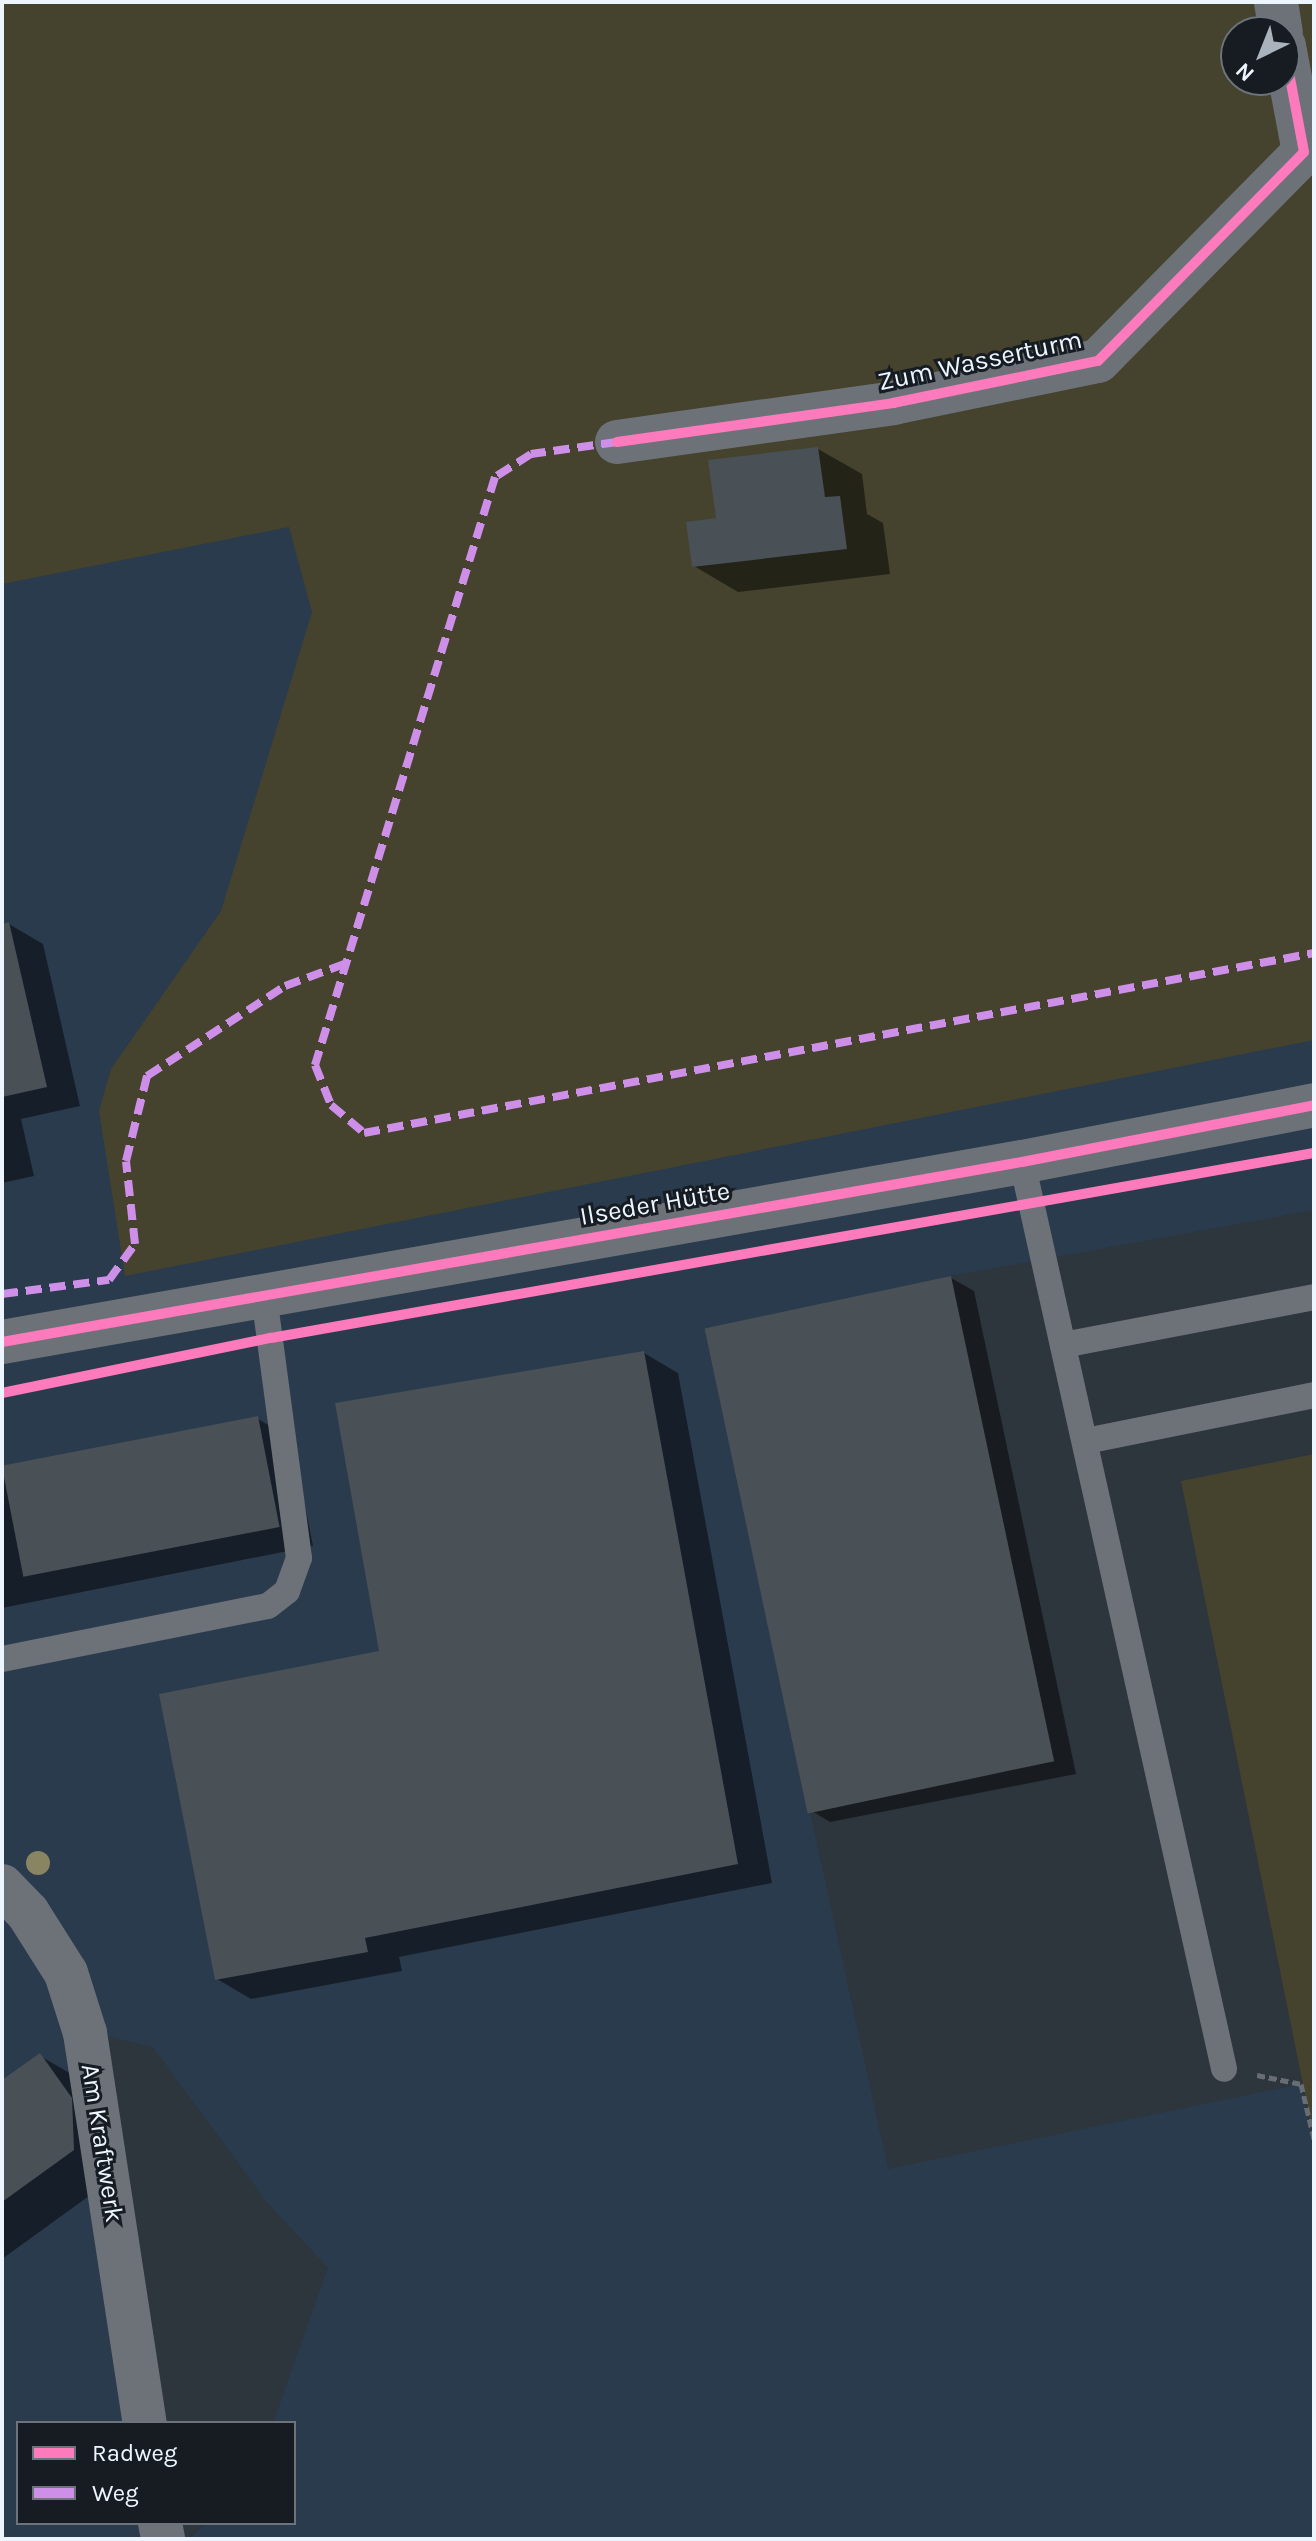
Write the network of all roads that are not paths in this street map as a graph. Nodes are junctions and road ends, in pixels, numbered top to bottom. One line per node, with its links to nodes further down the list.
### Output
1 (1296, 96): 2 (street, Zum Wasserturm)
2 (1309, 151): 3 (street, Zum Wasserturm)
3 (617, 442)
4 (1314, 1105): 5 (street, Ilseder Hütte)
5 (1022, 1162): 6 (street, Ilseder Hütte); 9 (lane)
6 (264, 1295): 8 (street, Ilseder Hütte); 12 (lane)
7 (1314, 1297): 9 (lane)
8 (2, 1342)
9 (1063, 1345): 11 (lane)
10 (1314, 1395): 11 (lane)
11 (1086, 1441): 14 (lane)
12 (2, 1659)
13 (2, 1886): 15 (street, Am Kraftwerk)
14 (1224, 2069)
15 (145, 2421)

